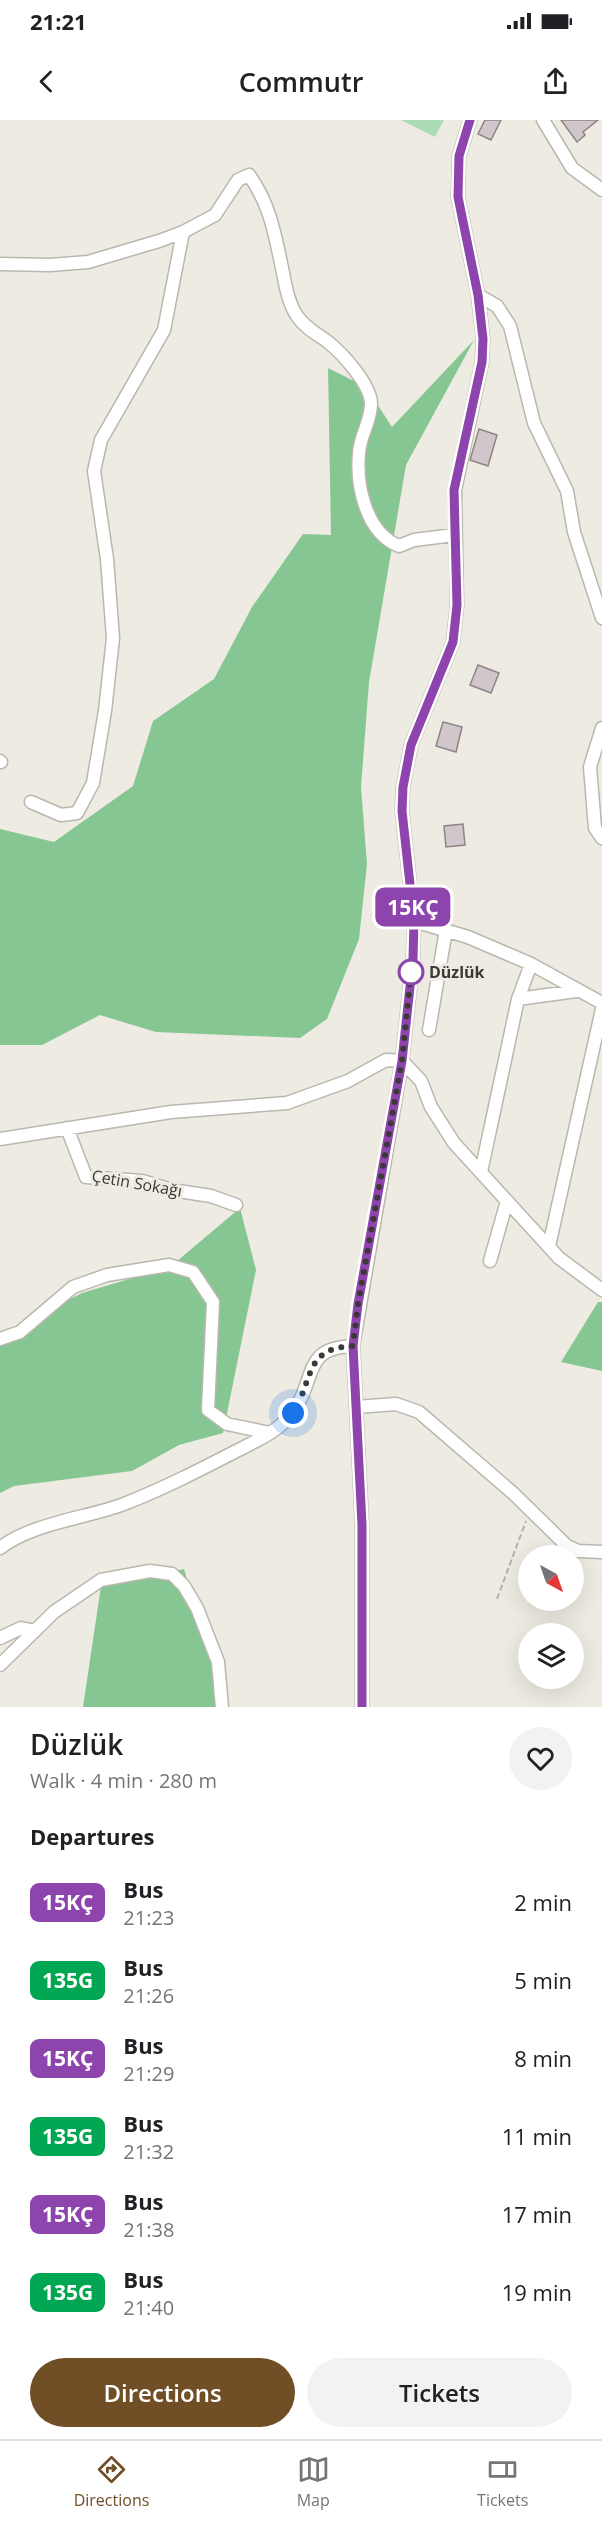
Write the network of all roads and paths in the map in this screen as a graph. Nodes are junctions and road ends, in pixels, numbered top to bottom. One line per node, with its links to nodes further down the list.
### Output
1 (470, 120): 6 (street)
2 (543, 120): 3 (street)
3 (602, 190)
4 (183, 232): 5 (street); 7 (street); 10 (street)
5 (0, 264)
6 (478, 295): 7 (street); 8 (street)
7 (454, 536): 12 (street)
8 (602, 618)
9 (602, 728): 11 (street)
10 (31, 802)
11 (602, 838)
12 (414, 921): 13 (street); 20 (street)
13 (446, 930): 14 (street); 19 (street)
14 (531, 964): 15 (street); 16 (street)
15 (576, 991): 16 (street); 17 (street)
16 (518, 999): 23 (street)
17 (602, 1003)
18 (602, 1009): 26 (street)
19 (429, 1030)
20 (402, 1061): 21 (street); 23 (street); 30 (street)
21 (67, 1128): 22 (street); 25 (street, Çetin Sokağı)
22 (0, 1139)
23 (481, 1172): 24 (street)
24 (507, 1201): 26 (street); 27 (street)
25 (236, 1205)
26 (549, 1246): 28 (street)
27 (490, 1261)
28 (602, 1290)
29 (0, 1339): 32 (street)
30 (353, 1346): 31 (street); 32 (street)
31 (356, 1407): 33 (street); 41 (street)
32 (270, 1433): 34 (street)
33 (530, 1510): 35 (street); 36 (path)
34 (0, 1548)
35 (602, 1552)
36 (497, 1599)
37 (35, 1631): 38 (street); 39 (street); 40 (street)
38 (0, 1638)
39 (0, 1665)
40 (222, 1707)
41 (362, 1707)

